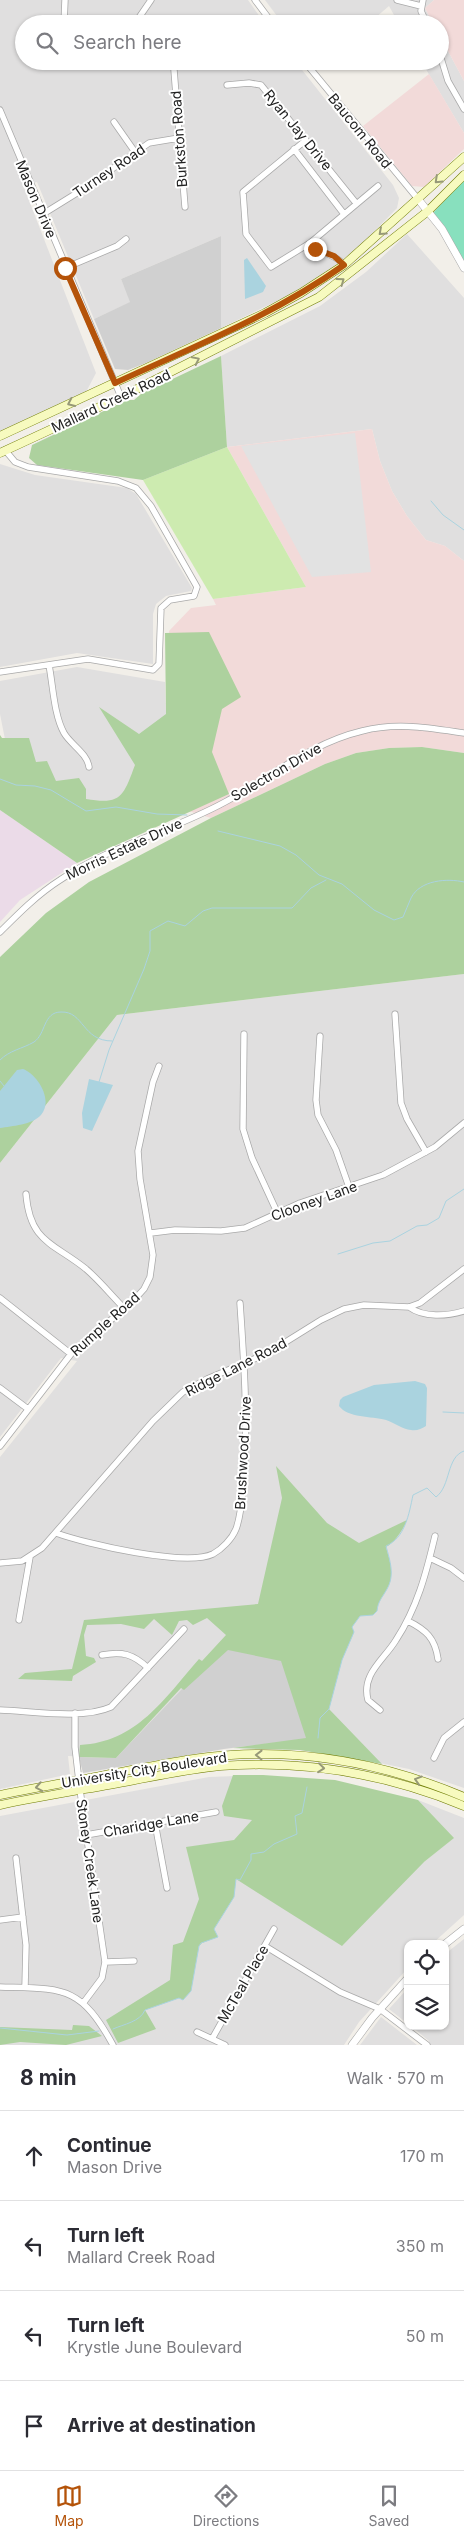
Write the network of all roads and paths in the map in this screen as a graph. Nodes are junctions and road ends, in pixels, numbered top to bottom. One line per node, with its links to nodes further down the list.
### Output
1 (65, 0): 6 (street)
2 (152, 0): 7 (street)
3 (255, 0): 8 (street)
4 (397, 0): 5 (street)
5 (422, 3)
6 (64, 15)
7 (141, 15)
8 (266, 15)
9 (174, 70): 16 (street, Burkston Road)
10 (311, 70): 23 (street, Baucom Road)
11 (445, 70): 13 (street)
12 (227, 85): 17 (street, Ryan Jay Drive)
13 (464, 109)
14 (0, 110): 27 (street, Mason Drive)
15 (114, 122): 19 (street)
16 (179, 138): 19 (street, Turney Road); 25 (street, Burkston Road)
17 (306, 140): 18 (street); 24 (street, Ryan Jay Drive)
18 (294, 149): 28 (street); 30 (street)
19 (135, 152): 27 (street, Turney Road)
20 (464, 157): 23 (main road, Mallard Creek Road, one-way to 23)
21 (464, 174): 26 (main road, Mallard Creek Road)
22 (378, 186): 24 (street)
23 (418, 200): 26 (street); 31 (main road, Mallard Creek Road, one-way to 31)
24 (356, 203): 28 (street)
25 (185, 208)
26 (428, 211): 33 (street); 35 (main road, Mallard Creek Road, one-way to 26)
27 (42, 214): 32 (street, Mason Drive)
28 (344, 214): 30 (street)
29 (126, 239): 32 (street)
30 (310, 243): 31 (street)
31 (344, 265): 34 (main road, Mallard Creek Road)
32 (65, 268): 34 (street, Mason Drive)
33 (464, 268)
34 (115, 383): 35 (street, Mason Drive); 36 (main road, Mallard Creek Road, one-way to 36)
35 (121, 397): 37 (main road, Mallard Creek Road)
36 (0, 436)
37 (2, 452): 38 (street)
38 (49, 665): 39 (street); 41 (street)
39 (0, 672)
40 (464, 733): 42 (street, Solectron Drive)
41 (89, 767)
42 (207, 811): 43 (street, Morris Estate Drive)
43 (0, 932)
44 (395, 1014): 49 (street)
45 (244, 1034): 52 (street)
46 (320, 1036): 50 (street)
47 (160, 1066): 53 (street, Rumple Road)
48 (464, 1123): 49 (street, Clooney Lane)
49 (426, 1152): 50 (street, Clooney Lane)
50 (349, 1188): 52 (street, Clooney Lane)
51 (26, 1194): 59 (street)
52 (277, 1212): 53 (street, Clooney Lane)
53 (151, 1233): 59 (street, Rumple Road)
54 (464, 1269): 56 (street, Ridge Lane Road)
55 (0, 1298): 62 (street)
56 (428, 1299): 58 (street, Ridge Lane Road); 61 (street)
57 (240, 1303): 63 (street, Brushwood Drive)
58 (409, 1307): 61 (street, Ridge Lane Road); 63 (street, Ridge Lane Road)
59 (124, 1308): 62 (street, Rumple Road)
60 (464, 1311): 61 (street, Ridge Lane Road)
61 (431, 1315)
62 (70, 1354): 65 (street, Rumple Road)
63 (244, 1365): 67 (street, Ridge Lane Road); 67 (street, Brushwood Drive)
64 (0, 1388): 65 (street)
65 (28, 1409): 66 (street, Rumple Road)
66 (0, 1446)
67 (56, 1534): 69 (street, Ridge Lane Road)
68 (435, 1536): 70 (street)
69 (30, 1557): 71 (street); 73 (street)
70 (430, 1558): 72 (street); 74 (street)
71 (0, 1563)
72 (464, 1578)
73 (19, 1620)
74 (408, 1621): 77 (street); 80 (street)
75 (184, 1629): 78 (street)
76 (102, 1655): 78 (street)
77 (438, 1659)
78 (148, 1668): 81 (street)
79 (0, 1710): 81 (street)
80 (380, 1710)
81 (75, 1713): 84 (street, Stoney Creek Lane)
82 (464, 1722): 83 (street)
83 (434, 1758)
84 (79, 1781): 85 (street, Stoney Creek Lane); 86 (main road, University City Boulevard, one-way to 86); 87 (main road, University City Boulevard, one-way to 84)
85 (80, 1790): 88 (main road, University City Boulevard); 89 (main road, University City Boulevard, one-way to 89); 92 (street, Stoney Creek Lane)
86 (0, 1795)
87 (464, 1797)
88 (0, 1804)
89 (464, 1806)
90 (216, 1812): 91 (street, Charidge Lane)
91 (155, 1823): 92 (street, Charidge Lane); 94 (street)
92 (86, 1835): 101 (street, Stoney Creek Lane)
93 (16, 1858): 95 (street)
94 (167, 1888)
95 (23, 1917): 96 (street); 105 (street)
96 (0, 1920)
97 (274, 1929): 100 (street, McTeal Place)
98 (464, 1929): 99 (street)
99 (449, 1941)
100 (266, 1946): 107 (street); 109 (street, McTeal Place)
101 (105, 1962): 102 (street); 106 (street, Stoney Creek Lane)
102 (134, 1962)
103 (404, 1982): 107 (street)
104 (0, 1987): 105 (street)
105 (25, 1988): 106 (street)
106 (84, 2002): 110 (street)
107 (380, 2009): 112 (street); 113 (street)
108 (197, 2032): 109 (street)
109 (212, 2039): 111 (street)
110 (113, 2045)
111 (225, 2045)
112 (352, 2045)
113 (426, 2045)

